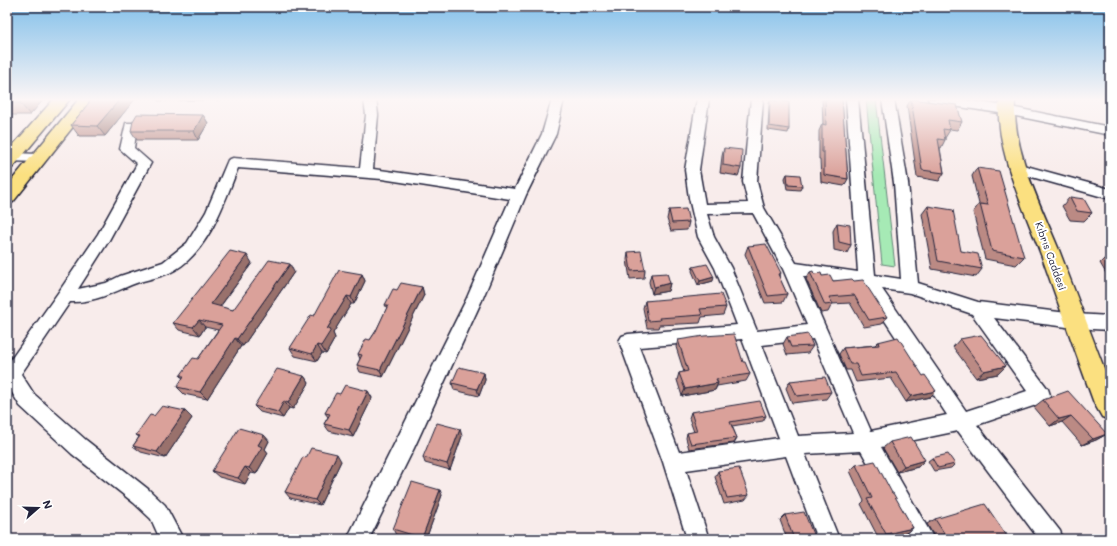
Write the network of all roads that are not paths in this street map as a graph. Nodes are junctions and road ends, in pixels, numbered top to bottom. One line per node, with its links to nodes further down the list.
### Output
1 (39, 124): 14 (main road)
2 (67, 124): 13 (main road)
3 (371, 124): 16 (street)
4 (551, 124): 18 (street)
5 (700, 124): 21 (street)
6 (755, 124): 20 (street)
7 (854, 124): 23 (street)
8 (892, 124): 24 (street)
9 (1007, 124): 15 (main road, Kıbrıs Caddesi)
10 (1084, 124): 12 (street)
11 (131, 126): 25 (street)
12 (1110, 131)
13 (40, 158): 14 (street); 19 (main road)
14 (9, 159)
15 (1019, 169): 17 (street); 27 (main road, Kıbrıs Caddesi)
16 (366, 172): 18 (street); 25 (street)
17 (1110, 194)
18 (519, 195): 37 (street)
19 (7, 198)
20 (757, 208): 21 (street); 22 (street)
21 (699, 209): 30 (street)
22 (791, 268): 23 (street); 29 (street)
23 (866, 280): 24 (street); 32 (street)
24 (910, 287): 26 (street)
25 (66, 295): 36 (street)
26 (978, 309): 27 (street); 32 (street)
27 (1075, 321): 28 (street); 31 (main road, Kıbrıs Caddesi)
28 (1110, 322)
29 (818, 331): 30 (street); 33 (street)
30 (750, 335): 34 (street); 35 (street)
31 (1110, 409)
32 (962, 420): 33 (street); 41 (street)
33 (866, 441): 34 (street); 40 (street)
34 (792, 446): 35 (street); 39 (street)
35 (673, 462): 38 (street)
36 (172, 539)
37 (358, 539)
38 (698, 539)
39 (828, 539)
40 (923, 539)
41 (1052, 539)

